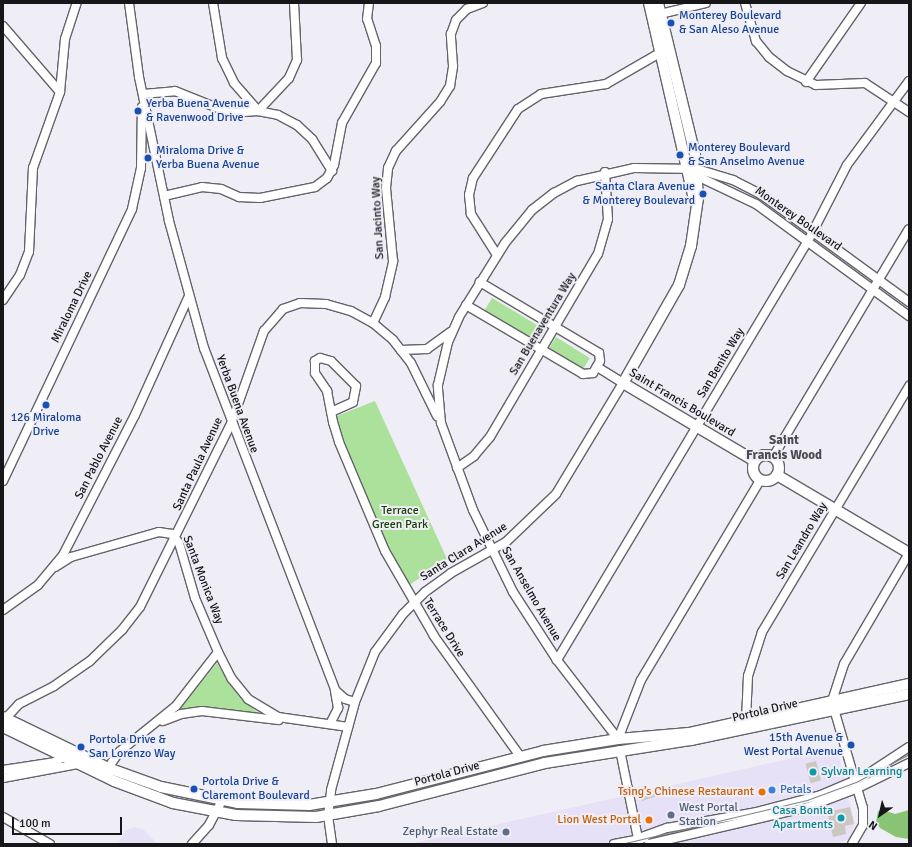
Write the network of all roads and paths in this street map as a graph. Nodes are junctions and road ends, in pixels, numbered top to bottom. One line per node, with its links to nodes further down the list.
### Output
1 (77, 3): 17 (street)
2 (129, 3): 18 (street, Yerba Buena Avenue)
3 (213, 3): 20 (street)
4 (294, 3): 20 (street)
5 (369, 3): 24 (street)
6 (483, 3): 40 (street, San Jacinto Way)
7 (648, 3): 12 (main road)
8 (658, 3): 12 (main road)
9 (706, 3): 12 (street)
10 (745, 3): 16 (street)
11 (861, 3): 16 (street)
12 (656, 15): 14 (main road)
13 (3, 26): 17 (street)
14 (665, 50): 26 (main road); 31 (street)
15 (909, 81): 19 (street, San Benito Way)
16 (806, 82): 19 (street)
17 (60, 92): 36 (street)
18 (143, 94): 20 (street); 22 (street, Yerba Buena Avenue); 23 (street, Yerba Buena Avenue)
19 (894, 101): 21 (street); 29 (street, San Benito Way)
20 (258, 111): 24 (street)
21 (909, 112)
22 (142, 142): 23 (street); 58 (street, Miraloma Drive)
23 (153, 145): 27 (street, Yerba Buena Avenue)
24 (332, 172): 27 (street)
25 (605, 172): 26 (street, San Anselmo Avenue); 31 (street, San Anselmo Avenue); 42 (street, San Buenaventura Way)
26 (695, 173): 29 (street, Monterey Boulevard); 30 (street, Monterey Boulevard); 47 (main road, Santa Clara Avenue)
27 (164, 196): 35 (street, Yerba Buena Avenue)
28 (909, 229): 32 (street)
29 (812, 230): 30 (street, San Benito Way); 32 (street, Monterey Boulevard)
30 (808, 241): 34 (street, Monterey Boulevard); 52 (street, San Benito Way)
31 (497, 255): 33 (street, San Anselmo Avenue)
32 (879, 280): 34 (street); 37 (street, Monterey Boulevard)
33 (480, 282): 38 (street, San Anselmo Avenue); 42 (street)
34 (873, 289): 39 (street, Monterey Boulevard); 53 (street)
35 (189, 296): 51 (street, Yerba Buena Avenue); 63 (street, San Pablo Avenue)
36 (3, 300)
37 (909, 302)
38 (466, 304): 41 (street, San Anselmo Avenue); 44 (street)
39 (909, 316)
40 (373, 323): 43 (street, Santa Paula Avenue); 51 (street, Santa Paula Avenue)
41 (454, 327): 43 (street, San Anselmo Avenue); 50 (street, San Anselmo Avenue)
42 (555, 327): 44 (street, San Buenaventura Way); 46 (street)
43 (401, 350): 45 (street, Santa Paula Avenue)
44 (542, 350): 46 (street); 55 (street, San Buenaventura Way)
45 (411, 363): 50 (street, San Anselmo Avenue)
46 (597, 367): 47 (street, Saint Francis Boulevard)
47 (623, 383): 52 (main road, Saint Francis Boulevard); 61 (street, Santa Clara Avenue)
48 (909, 386): 59 (street, San Leandro Way)
49 (331, 412): 49 (street, Terrace Drive); 64 (street, Terrace Drive)
50 (441, 423): 55 (street, San Anselmo Avenue)
51 (231, 424): 60 (street, Santa Paula Avenue); 69 (street, Yerba Buena Avenue)
52 (697, 427): 54 (main road, Saint Francis Boulevard); 67 (street, San Benito Way)
53 (773, 457): 54 (main road); 56 (main road)
54 (755, 461): 57 (main road)
55 (456, 468): 61 (street, San Anselmo Avenue)
56 (778, 475): 57 (main road); 59 (main road)
57 (760, 480): 79 (street)
58 (3, 481)
59 (835, 509): 62 (main road); 74 (street, San Leandro Way)
60 (176, 538): 63 (street, Santa Monica Way); 66 (street, Santa Monica Way); 75 (street, Santa Paula Avenue)
61 (492, 551): 64 (street, Santa Clara Avenue); 67 (street, San Anselmo Avenue)
62 (909, 553): 72 (street)
63 (55, 566): 65 (street, San Pablo Avenue)
64 (413, 603): 71 (street, Santa Clara Avenue); 82 (street, Terrace Drive)
65 (3, 610)
66 (218, 652): 73 (street, Santa Monica Way); 77 (street)
67 (557, 660): 79 (street, San Anselmo Avenue)
68 (909, 684): 72 (main road, Portola Drive)
69 (335, 690): 71 (street); 76 (street, Yerba Buena Avenue)
70 (909, 694): 72 (main road, Portola Drive)
71 (355, 702): 78 (street, Santa Clara Avenue)
72 (833, 705): 74 (main road, Portola Drive); 81 (main road, Portola Drive); 89 (street)
73 (290, 720): 76 (street, Santa Monica Way); 77 (street, Santa Monica Way)
74 (746, 720): 79 (main road, Portola Drive)
75 (4, 721): 83 (main road, Portola Drive); 86 (main road, Portola Drive)
76 (331, 722): 78 (street, Santa Monica Way)
77 (153, 727): 86 (street)
78 (348, 727): 92 (street, Santa Clara Avenue)
79 (618, 739): 81 (main road); 82 (main road, Portola Drive)
80 (909, 747): 89 (street)
81 (620, 750): 94 (main road, Portola Drive); 96 (street)
82 (520, 756): 92 (main road, Portola Drive)
83 (63, 757): 85 (main road, Portola Drive); 87 (street)
84 (909, 763): 90 (street)
85 (78, 764): 88 (street); 93 (main road, Portola Drive)
86 (108, 768): 91 (main road, Portola Drive)
87 (3, 770)
88 (3, 778)
89 (856, 780): 90 (street); 96 (street)
90 (858, 788): 101 (street); 102 (street)
91 (222, 801): 92 (main road, Portola Drive); 93 (street)
92 (328, 803): 94 (street, Santa Clara Avenue)
93 (216, 813): 94 (main road, Portola Drive); 98 (street)
94 (328, 816): 99 (street, Santa Clara Avenue)
95 (3, 817): 97 (street)
96 (639, 841): 100 (street)
97 (50, 844)
98 (192, 844)
99 (332, 844)
100 (614, 844)
101 (649, 844)
102 (852, 844)

